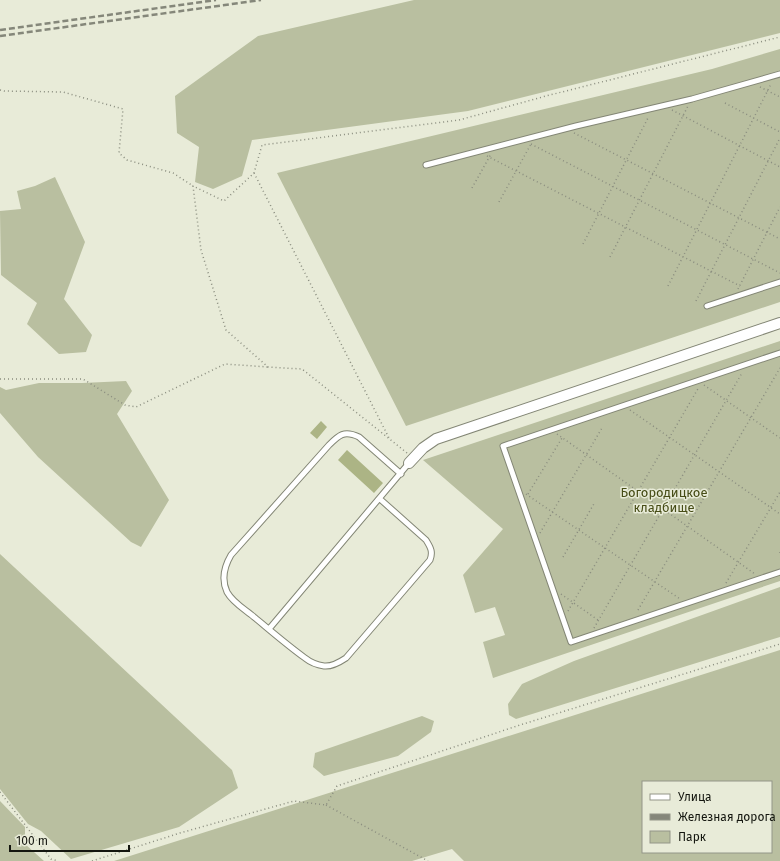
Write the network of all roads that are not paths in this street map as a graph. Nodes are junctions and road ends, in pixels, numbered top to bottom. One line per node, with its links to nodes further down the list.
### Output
1 (778, 74): 2 (lane)
2 (426, 165)
3 (780, 282): 4 (lane)
4 (707, 306)
5 (780, 323): 7 (street)
6 (780, 353): 10 (lane)
7 (412, 460): 8 (lane)
8 (401, 474): 9 (lane); 11 (lane)
9 (380, 499): 11 (lane); 11 (lane)
10 (780, 572)
11 (269, 629)

